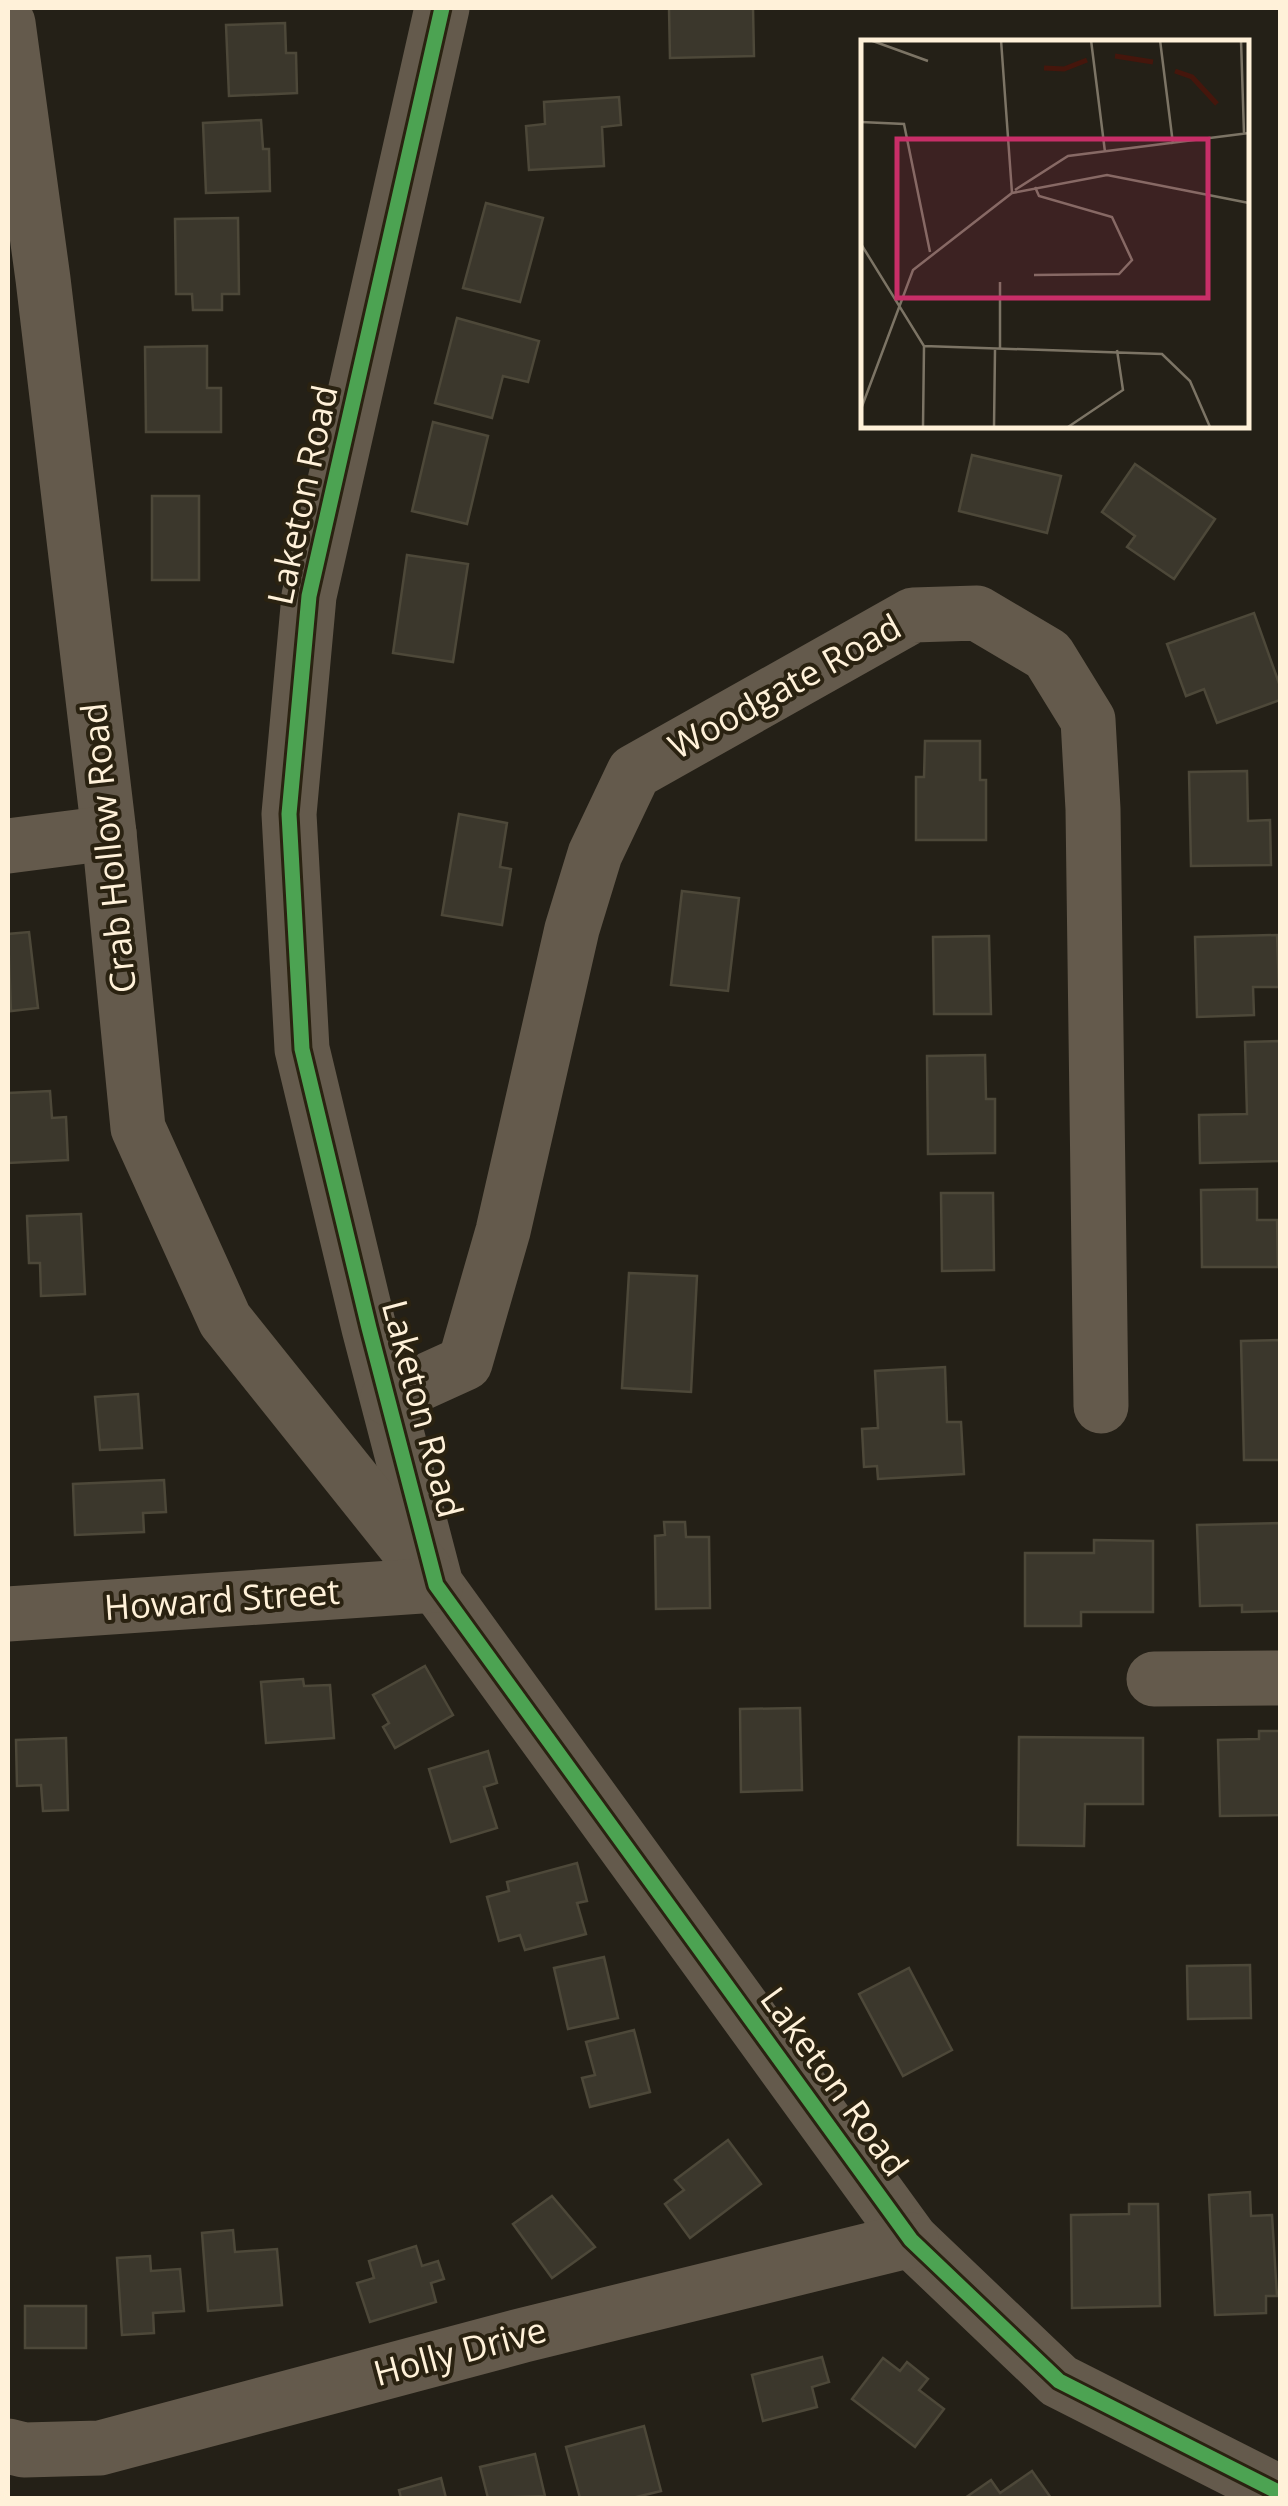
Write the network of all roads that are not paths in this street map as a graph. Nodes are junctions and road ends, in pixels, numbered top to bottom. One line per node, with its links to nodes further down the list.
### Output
1 (442, 8): 6 (street, Laketon Road)
2 (8, 23): 3 (street, Crab Hollow Road)
3 (25, 281): 4 (street, Crab Hollow Road)
4 (109, 834): 5 (street); 8 (street, Crab Hollow Road)
5 (8, 846)
6 (388, 1398): 7 (street, Woodgate Road); 8 (street, Laketon Road)
7 (1101, 1406)
8 (436, 1584): 9 (street, Howard Street); 12 (street, Laketon Road)
9 (8, 1614)
10 (1280, 1678): 11 (street)
11 (1154, 1679)
12 (912, 2240): 13 (street, Holly Drive); 14 (street, Laketon Road)
13 (8, 2446)
14 (1280, 2493)

